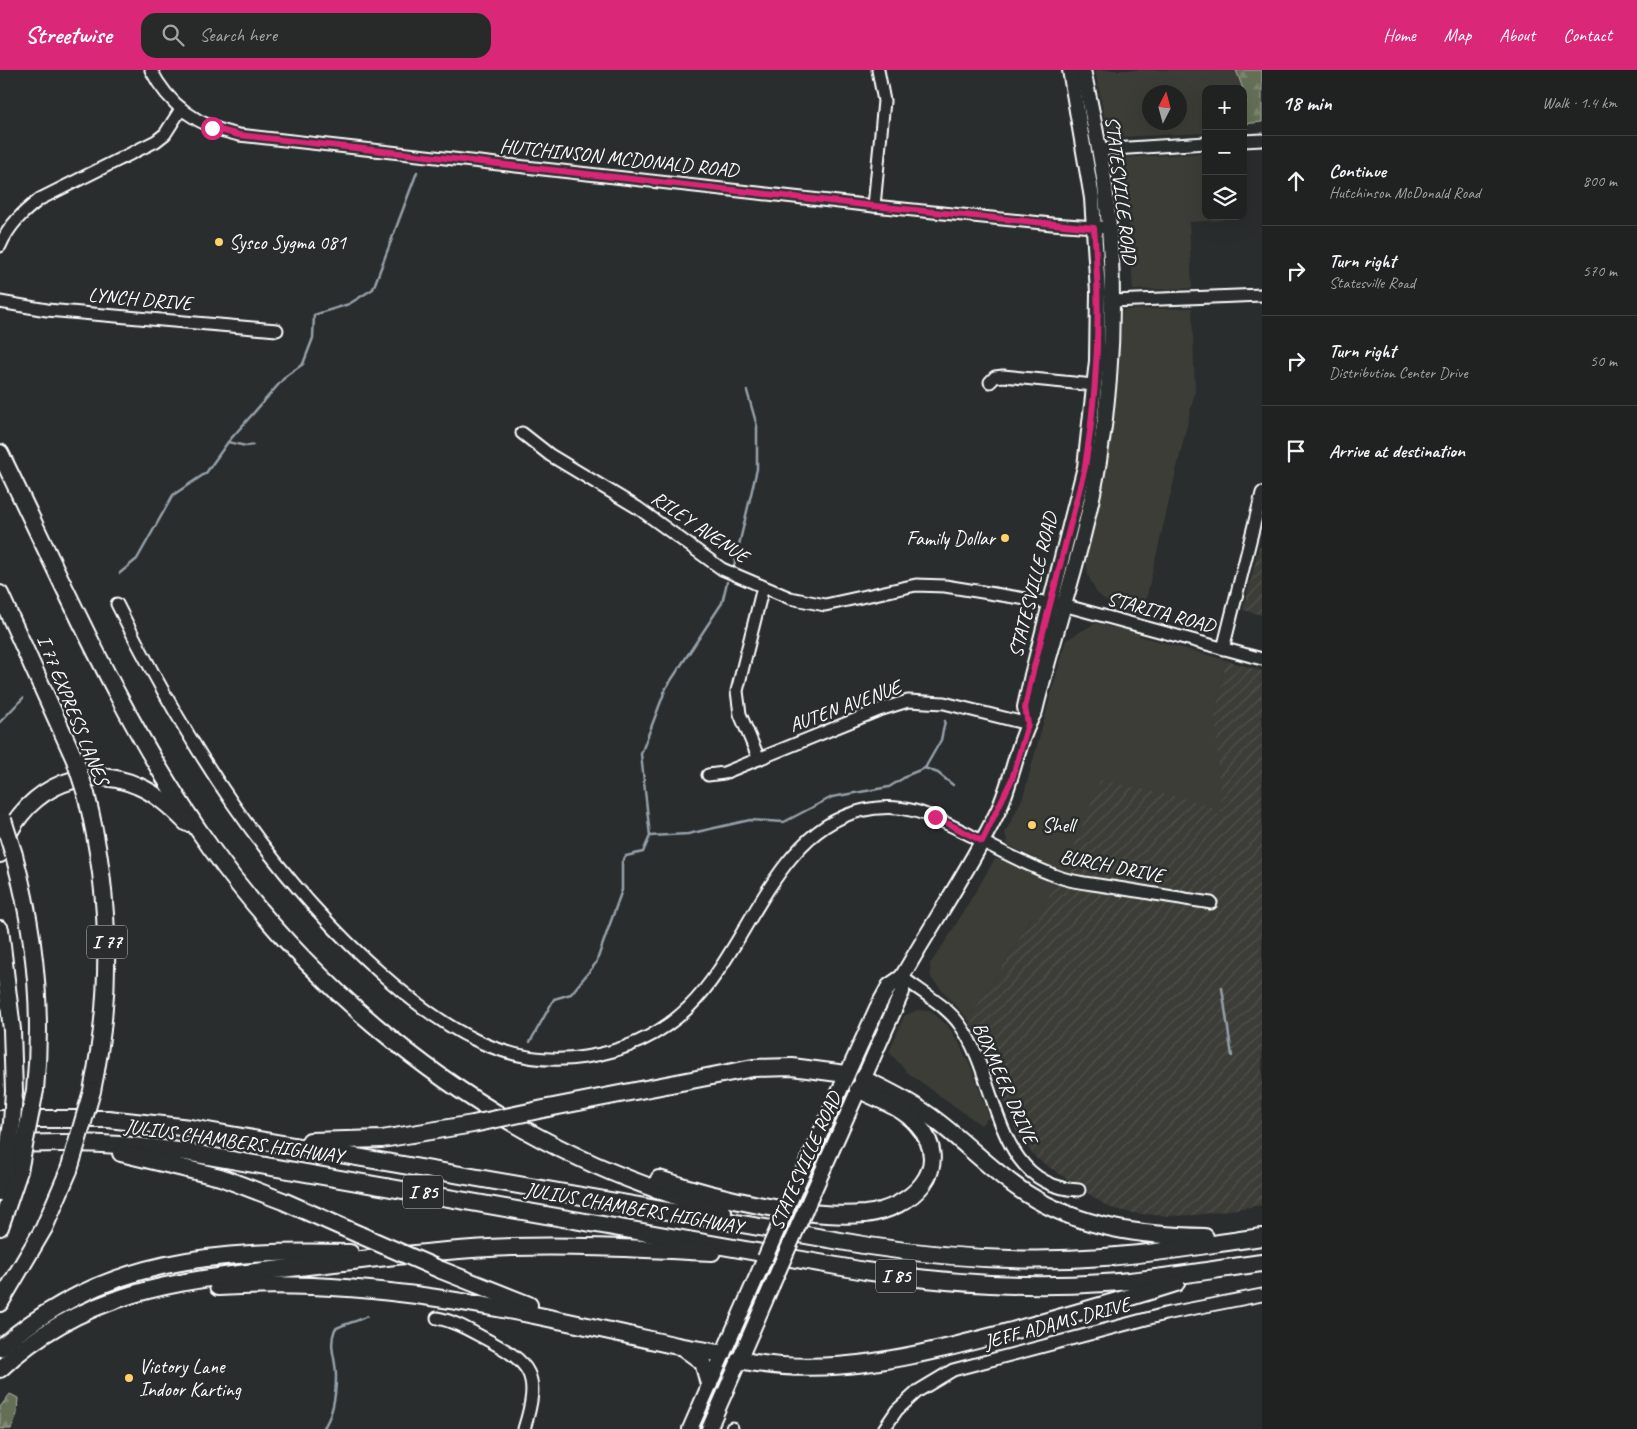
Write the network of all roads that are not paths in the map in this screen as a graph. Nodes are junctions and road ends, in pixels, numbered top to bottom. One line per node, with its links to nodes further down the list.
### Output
1 (150, 70): 5 (street, HUTCHINSON MCDONALD ROAD)
2 (878, 70): 10 (street)
3 (1070, 70): 11 (main road, STATESVILLE ROAD)
4 (1083, 70): 9 (main road, STATESVILLE ROAD)
5 (181, 110): 10 (street, HUTCHINSON MCDONALD ROAD); 13 (street)
6 (1262, 140): 7 (street)
7 (1247, 141)
8 (1202, 143): 9 (street)
9 (1098, 150): 12 (main road, STATESVILLE ROAD)
10 (874, 206): 11 (street, HUTCHINSON MCDONALD ROAD)
11 (1094, 228): 12 (street, HUTCHINSON MCDONALD ROAD); 19 (main road, STATESVILLE ROAD)
12 (1109, 228): 15 (main road, STATESVILLE ROAD)
13 (0, 246)
14 (1262, 295): 15 (street)
15 (1112, 301): 26 (main road, STATESVILLE ROAD)
16 (0, 302): 17 (street, LYNCH DRIVE)
17 (276, 330)
18 (990, 382): 19 (street)
19 (1094, 385): 26 (main road, STATESVILLE ROAD)
20 (522, 433): 23 (street, RILEY AVENUE)
21 (0, 453): 34 (highway)
22 (1262, 493): 27 (street)
23 (763, 587): 26 (street, RILEY AVENUE); 30 (street)
24 (0, 594): 57 (highway, I 77 EXPRESS LANES / I 77, bridge)
25 (117, 604): 33 (street, BURCH DRIVE)
26 (1056, 604): 27 (street, STARITA ROAD); 29 (main road, STATESVILLE ROAD)
27 (1223, 649): 28 (street, STARITA ROAD)
28 (1262, 659)
29 (1028, 724): 30 (street, AUTEN AVENUE); 33 (main road, STATESVILLE ROAD)
30 (759, 759): 31 (street, AUTEN AVENUE)
31 (708, 775)
32 (2, 815): 35 (highway, bridge)
33 (982, 841): 36 (street, BURCH DRIVE); 38 (main road, STATESVILLE ROAD)
34 (209, 846): 35 (highway); 41 (highway)
35 (7, 855): 46 (highway, bridge)
36 (1211, 903)
37 (0, 930): 46 (highway, bridge)
38 (902, 978): 39 (main road, STATESVILLE ROAD); 40 (main road, STATESVILLE ROAD); 47 (street, BOXMEER DRIVE)
39 (846, 1074): 40 (main road); 43 (highway, bridge); 63 (main road, STATESVILLE ROAD, bridge)
40 (860, 1084): 41 (highway); 51 (highway); 64 (main road, STATESVILLE ROAD, bridge)
41 (484, 1104): 50 (highway)
42 (0, 1119): 43 (highway, JULIUS CHAMBERS HIGHWAY / I 85)
43 (270, 1142): 50 (highway, JULIUS CHAMBERS HIGHWAY / I 85)
44 (74, 1144): 45 (highway, JULIUS CHAMBERS HIGHWAY / I 85); 53 (highway, JULIUS CHAMBERS HIGHWAY / I 85); 60 (highway, bridge)
45 (0, 1145)
46 (12, 1172): 48 (highway); 49 (highway)
47 (1079, 1190)
48 (0, 1192)
49 (0, 1227)
50 (780, 1230): 51 (highway, JULIUS CHAMBERS HIGHWAY / I 85)
51 (1257, 1237)
52 (416, 1254): 53 (highway); 58 (highway); 62 (highway)
53 (769, 1254): 55 (highway, JULIUS CHAMBERS HIGHWAY / I 85)
54 (1262, 1262): 55 (highway, JULIUS CHAMBERS HIGHWAY / I 85)
55 (1215, 1270): 64 (highway)
56 (1262, 1294): 70 (street, JEFF ADAMS DRIVE)
57 (0, 1303)
58 (93, 1307): 60 (highway); 65 (highway)
59 (438, 1318): 67 (street)
60 (584, 1324): 61 (highway)
61 (680, 1347): 63 (highway); 66 (highway)
62 (0, 1348)
63 (722, 1354): 64 (main road); 66 (main road, STATESVILLE ROAD)
64 (739, 1360): 69 (main road, STATESVILLE ROAD)
65 (0, 1369)
66 (709, 1384): 68 (main road, STATESVILLE ROAD)
67 (524, 1429)
68 (690, 1429)
69 (709, 1429)
70 (884, 1429)

